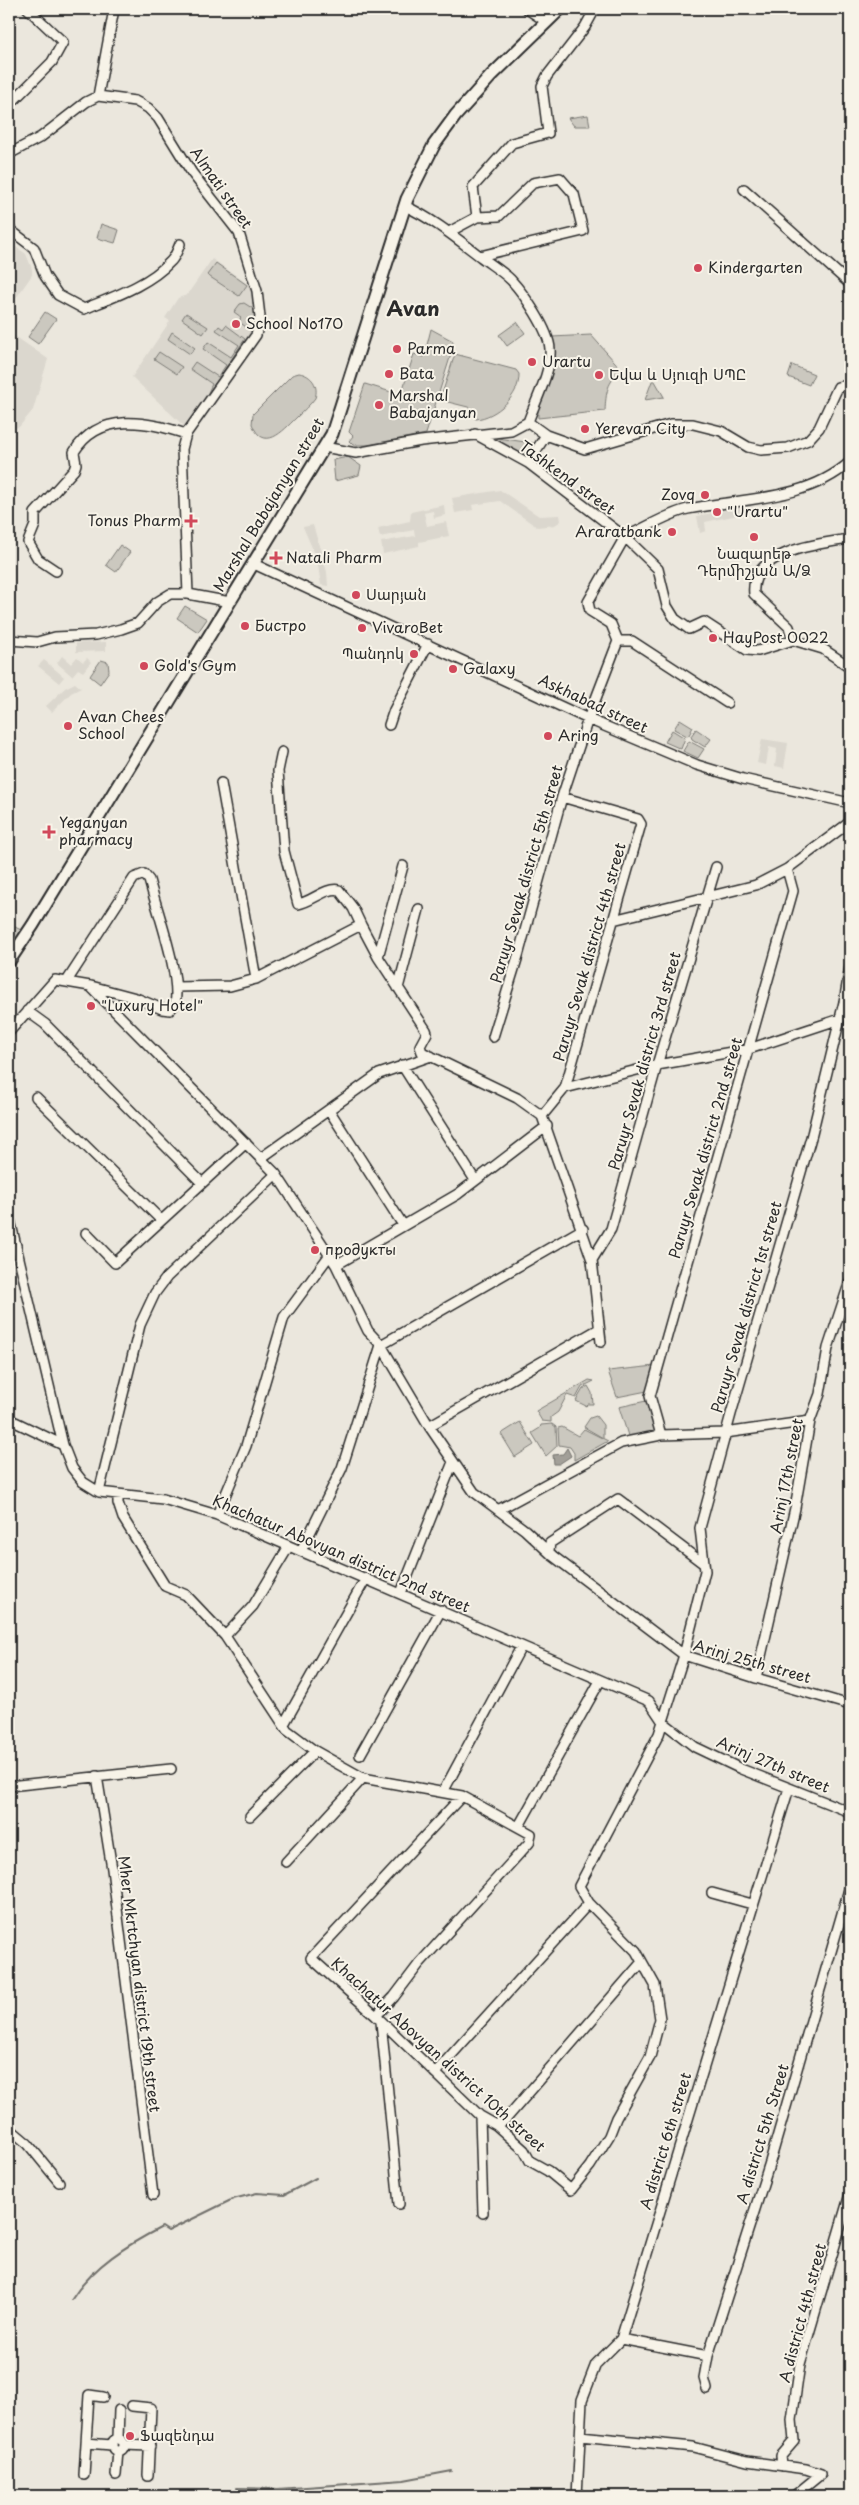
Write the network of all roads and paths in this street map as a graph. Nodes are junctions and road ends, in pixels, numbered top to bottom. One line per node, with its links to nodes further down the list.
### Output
1 (28, 9): 8 (street)
2 (114, 9): 7 (street)
3 (526, 9): 6 (street)
4 (560, 9): 6 (main road, Marshal Babajanyan street)
5 (595, 9): 12 (street)
6 (547, 22): 11 (main road, Marshal Babajanyan street)
7 (98, 96): 9 (street); 20 (street, Almati street)
8 (9, 104)
9 (9, 154)
10 (744, 189): 17 (street)
11 (404, 206): 14 (street, Tashkend street); 23 (main road, Marshal Babajanyan street)
12 (477, 217): 14 (street); 16 (street)
13 (9, 228): 15 (street)
14 (449, 232): 16 (street, Tashkend street)
15 (180, 244)
16 (480, 256): 19 (street, Tashkend street)
17 (850, 284)
18 (850, 385): 22 (street)
19 (528, 422): 21 (street, Tashkend street); 22 (street)
20 (186, 434): 29 (street); 30 (street, Almati street)
21 (474, 434): 23 (street); 25 (street, Tashkend street)
22 (546, 435): 25 (street)
23 (324, 448): 28 (main road, Marshal Babajanyan street)
24 (850, 462): 26 (street)
25 (528, 463): 26 (street, Tashkend street)
26 (625, 537): 33 (street, Tashkend street); 34 (street)
27 (850, 539): 33 (street)
28 (254, 564): 31 (main road, Marshal Babajanyan street); 35 (street, Askhabad street)
29 (56, 571)
30 (188, 594): 31 (street); 32 (street)
31 (230, 602): 52 (main road, Marshal Babajanyan street)
32 (9, 640)
33 (793, 640): 36 (street)
34 (618, 641): 37 (street); 38 (street, Paruyr Sevak district 5th street)
35 (428, 644): 38 (street, Askhabad street); 39 (street)
36 (850, 667)
37 (727, 702)
38 (588, 719): 42 (street, Paruyr Sevak district 5th street); 43 (street, Askhabad street)
39 (389, 725)
40 (282, 752): 51 (street)
41 (221, 783): 55 (street)
42 (562, 797): 50 (street, Paruyr Sevak district 4th street); 65 (street, Paruyr Sevak district 5th street)
43 (850, 803)
44 (850, 822): 47 (street)
45 (403, 866): 53 (street)
46 (716, 867): 48 (street, Paruyr Sevak district 3rd street)
47 (787, 869): 48 (street); 66 (street, Paruyr Sevak district 2nd street)
48 (707, 896): 50 (street); 69 (street, Paruyr Sevak district 3rd street)
49 (419, 909): 59 (street)
50 (613, 920): 70 (street, Paruyr Sevak district 4th street)
51 (361, 925): 53 (street); 55 (street)
52 (11, 954)
53 (378, 957): 59 (street)
54 (850, 967): 60 (street, Paruyr Sevak district 1st street)
55 (256, 979): 58 (street)
56 (67, 981): 57 (street); 58 (street); 62 (street)
57 (90, 986): 58 (street); 75 (street)
58 (176, 988)
59 (398, 988): 67 (street)
60 (844, 1002): 61 (street); 63 (street, Paruyr Sevak district 1st street)
61 (850, 1010)
62 (27, 1011): 64 (street); 79 (street)
63 (840, 1019): 66 (street); 95 (street, Paruyr Sevak district 1st street)
64 (9, 1032)
65 (493, 1037)
66 (749, 1048): 69 (street); 96 (street, Paruyr Sevak district 2nd street)
67 (431, 1056): 68 (street); 73 (street)
68 (402, 1065): 72 (street); 78 (street)
69 (657, 1065): 70 (street); 86 (street, Paruyr Sevak district 3rd street)
70 (565, 1088): 73 (street)
71 (36, 1097): 81 (street)
72 (329, 1110): 76 (street); 82 (street)
73 (542, 1116): 74 (street)
74 (547, 1126): 78 (street); 83 (street)
75 (246, 1142): 76 (street); 79 (street)
76 (261, 1158): 77 (street)
77 (276, 1174): 85 (street); 99 (street)
78 (475, 1180): 82 (street)
79 (202, 1183): 81 (street)
80 (9, 1216): 97 (street, Khachatur Abovyan district 2nd street)
81 (161, 1220): 84 (street)
82 (403, 1225): 87 (street)
83 (582, 1230): 86 (street); 91 (street)
84 (86, 1233)
85 (329, 1256): 87 (street); 102 (street)
86 (592, 1260): 89 (street)
87 (336, 1265): 91 (street)
88 (850, 1281): 93 (street, Arinj 17th street)
89 (599, 1329): 90 (street); 94 (street)
90 (601, 1342)
91 (381, 1344): 94 (street); 105 (street)
92 (9, 1419): 97 (street)
93 (810, 1421): 95 (street); 113 (street, Arinj 17th street)
94 (429, 1426): 98 (street)
95 (725, 1433): 96 (street); 106 (street, Paruyr Sevak district 1st street)
96 (661, 1435): 101 (street)
97 (63, 1445): 99 (street, Khachatur Abovyan district 2nd street)
98 (453, 1462): 101 (street); 108 (street)
99 (100, 1492): 100 (street, Khachatur Abovyan district 2nd street)
100 (118, 1495): 102 (street, Khachatur Abovyan district 2nd street); 110 (street)
101 (498, 1510): 104 (street)
102 (218, 1515): 103 (street, Khachatur Abovyan district 2nd street)
103 (289, 1546): 105 (street, Khachatur Abovyan district 2nd street); 110 (street)
104 (549, 1550): 106 (street); 112 (street)
105 (301, 1551): 107 (street, Khachatur Abovyan district 2nd street)
106 (704, 1564): 112 (street, Paruyr Sevak district 1st street)
107 (366, 1578): 108 (street, Khachatur Abovyan district 2nd street); 117 (street)
108 (401, 1593): 109 (street, Khachatur Abovyan district 2nd street)
109 (441, 1610): 111 (street, Khachatur Abovyan district 2nd street); 119 (street)
110 (226, 1636): 117 (street)
111 (522, 1647): 114 (street, Khachatur Abovyan district 2nd street); 125 (street)
112 (684, 1655): 113 (street, Arinj 25th street); 116 (street, Arinj 25th street)
113 (756, 1678): 115 (street, Arinj 25th street)
114 (600, 1681): 116 (street, Khachatur Abovyan district 2nd street); 129 (street)
115 (850, 1705)
116 (663, 1722): 124 (street, Arinj 27th street); 133 (street, Arinj 25th street)
117 (284, 1724): 118 (street)
118 (316, 1751): 122 (street); 128 (street)
119 (360, 1754)
120 (171, 1769): 121 (street)
121 (97, 1776): 123 (street); 143 (street, Mher Mkrtchyan district 19th street)
122 (363, 1778): 125 (street); 130 (street)
123 (9, 1786)
124 (789, 1788): 127 (street, Arinj 27th street); 134 (street, A district 6th street)
125 (443, 1792): 126 (street)
126 (462, 1796): 129 (street); 136 (street, Khachatur Abovyan district 10th street)
127 (850, 1812)
128 (250, 1816)
129 (519, 1826): 136 (street)
130 (286, 1862)
131 (850, 1886): 147 (street, A district 5th Street)
132 (712, 1893): 134 (street)
133 (589, 1903): 135 (street); 137 (street)
134 (752, 1904): 146 (street, A district 6th street)
135 (642, 1962): 139 (street); 139 (street, Khachatur Abovyan district 10th street)
136 (378, 2019): 137 (street, Khachatur Abovyan district 10th street); 144 (street)
137 (435, 2073): 138 (street, Khachatur Abovyan district 10th street)
138 (480, 2116): 139 (street, Khachatur Abovyan district 10th street); 145 (street)
139 (496, 2125)
140 (9, 2128): 141 (street)
141 (59, 2182)
142 (850, 2194): 156 (street, A district 4th street)
143 (153, 2195)
144 (399, 2204)
145 (483, 2213)
146 (621, 2339): 147 (street); 152 (street, A district 6th street)
147 (708, 2356): 148 (street, A district 5th Street)
148 (707, 2389)
149 (103, 2397): 153 (street)
150 (132, 2406): 155 (street)
151 (119, 2410): 154 (street)
152 (580, 2436): 156 (street); 160 (street, A district 6th street)
153 (86, 2443): 154 (street); 157 (street)
154 (118, 2445): 155 (street); 158 (street)
155 (150, 2446): 159 (street)
156 (782, 2466): 161 (street)
157 (84, 2475)
158 (116, 2475)
159 (148, 2476)
160 (577, 2496)
161 (794, 2496)

